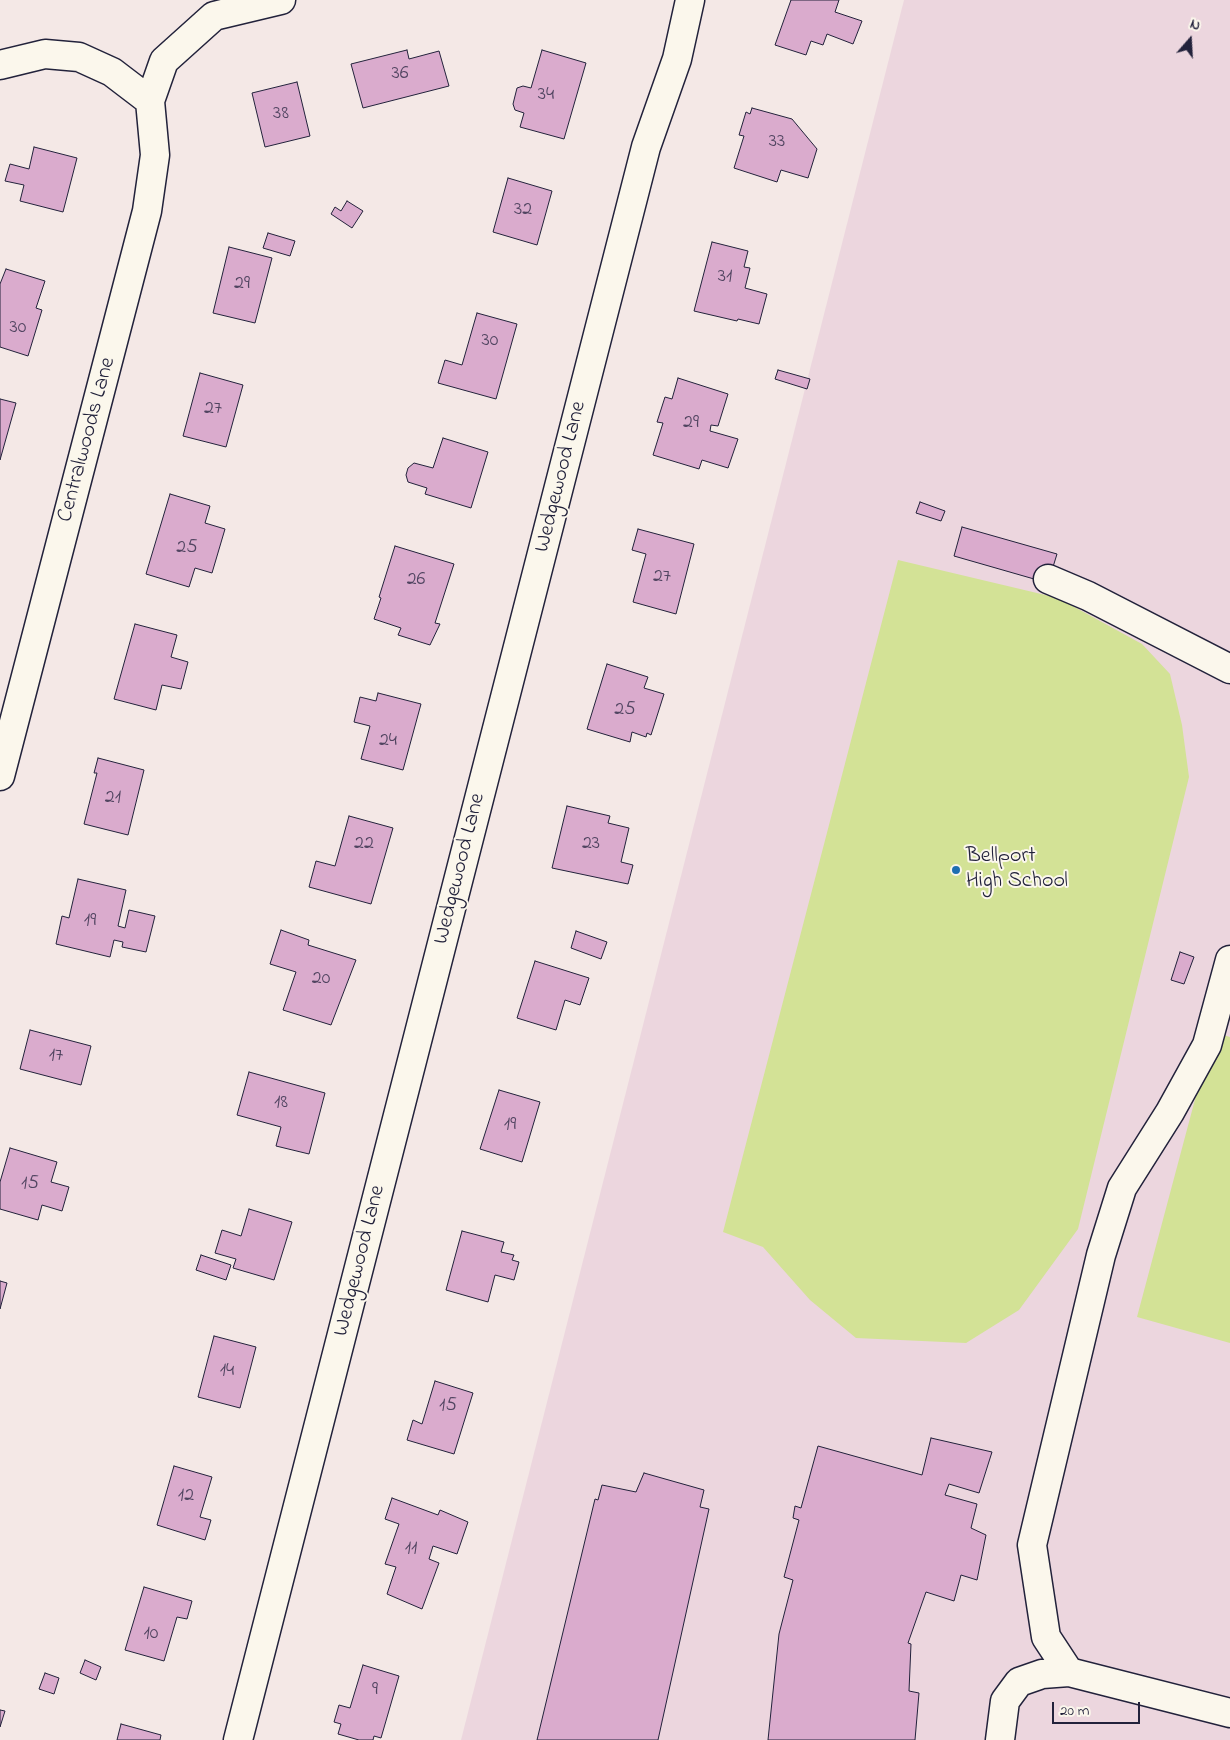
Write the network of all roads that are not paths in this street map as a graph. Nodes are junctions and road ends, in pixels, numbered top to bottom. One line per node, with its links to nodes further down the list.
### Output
1 (281, 0): 4 (street)
2 (690, 0): 11 (street, Wedgewood Lane)
3 (0, 65): 4 (street)
4 (150, 101): 7 (street, Centralwoods Lane)
5 (1048, 579): 6 (street)
6 (1230, 669)
7 (0, 776)
8 (1230, 960): 9 (street)
9 (1069, 1672): 10 (street); 12 (street)
10 (1230, 1712)
11 (238, 1740)
12 (1000, 1740)

